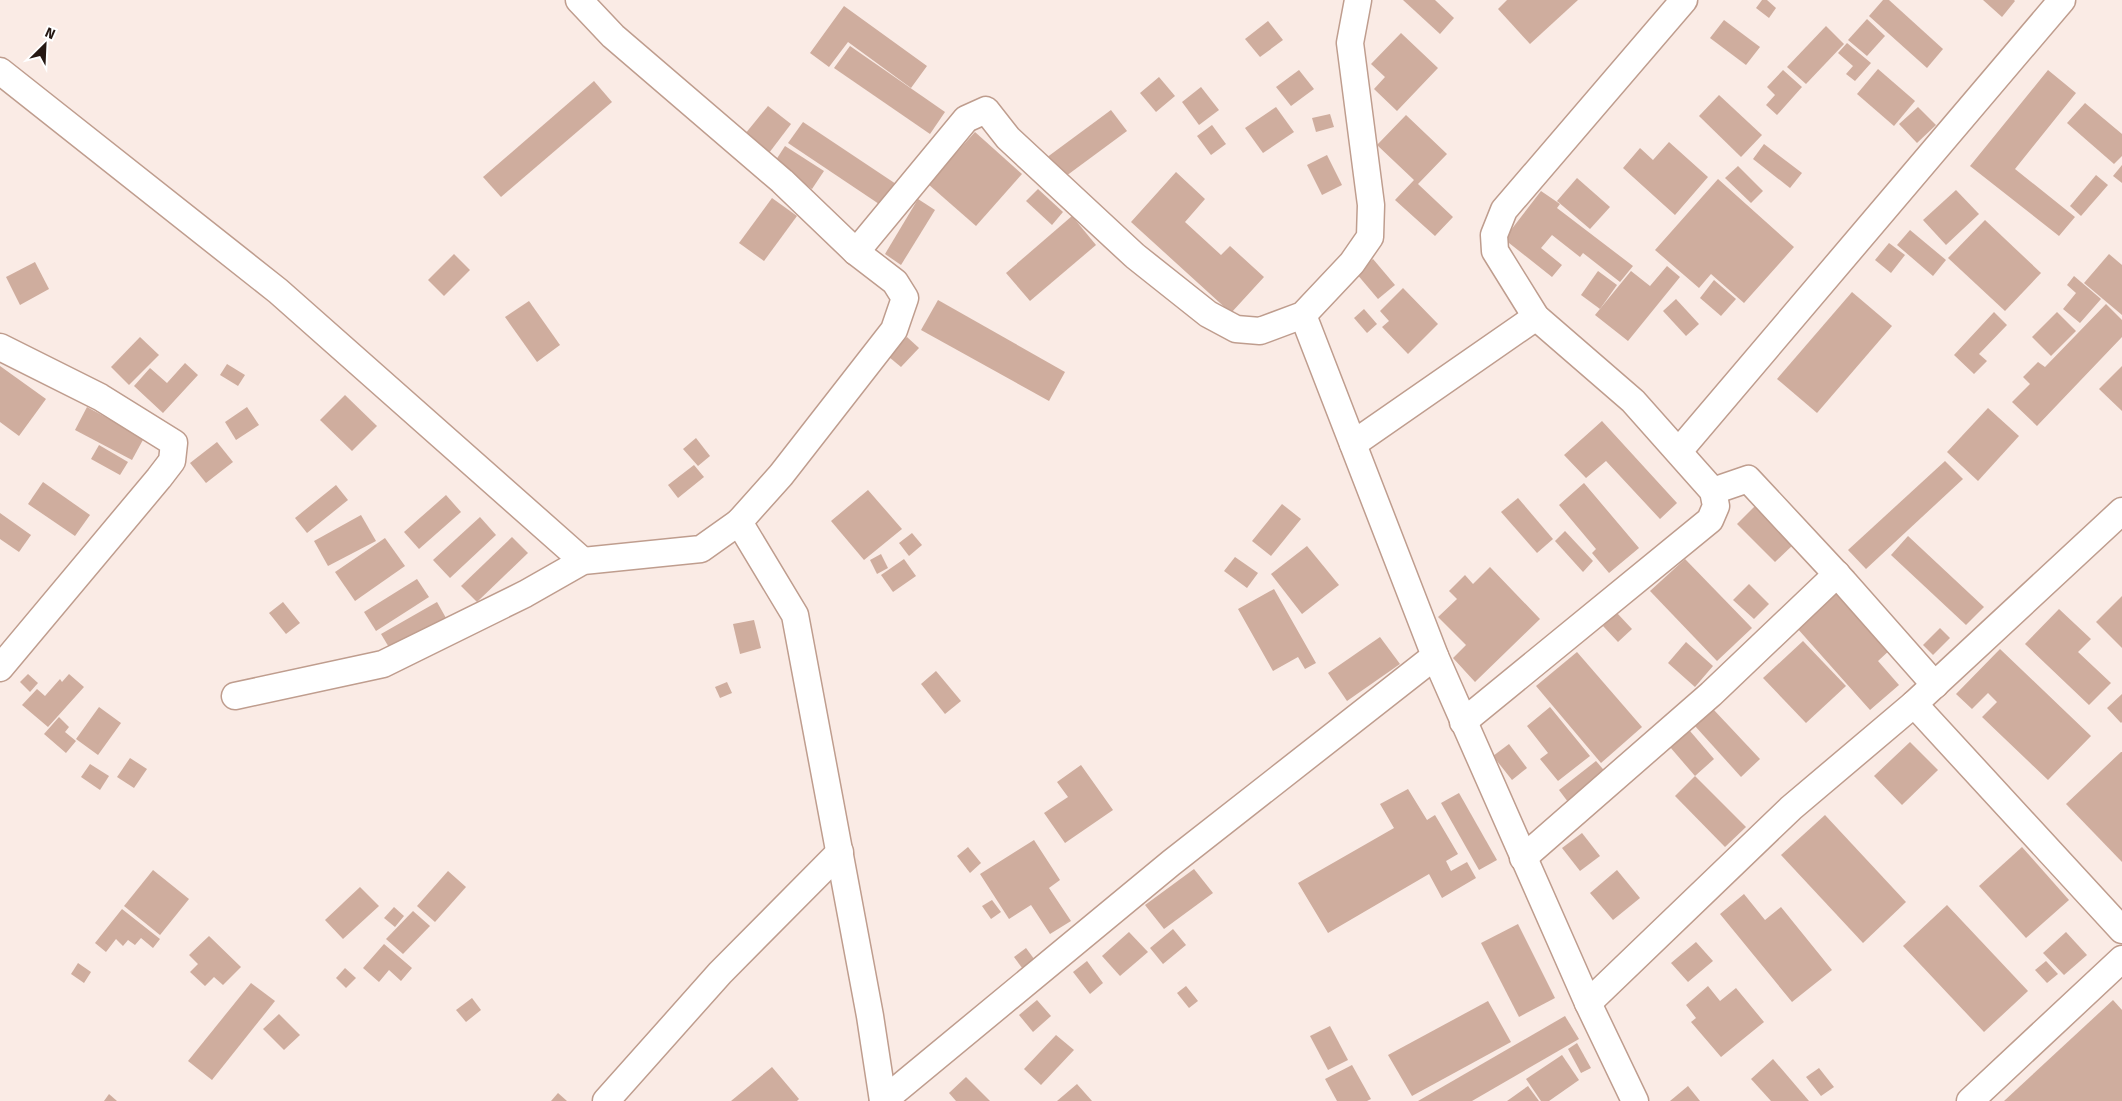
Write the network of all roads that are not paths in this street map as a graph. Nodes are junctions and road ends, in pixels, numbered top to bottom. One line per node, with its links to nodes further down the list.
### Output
1 (579, 0): 6 (street)
2 (1358, 0): 7 (street)
3 (1684, 0): 8 (street)
4 (2062, 0): 11 (street)
5 (0, 71): 15 (street)
6 (856, 252): 7 (street); 14 (street)
7 (1303, 315): 10 (street)
8 (1536, 318): 10 (street); 11 (street)
9 (0, 347): 18 (street)
10 (1353, 444): 17 (street)
11 (1679, 452): 12 (street)
12 (1713, 491): 16 (street); 22 (street)
13 (2122, 511): 19 (street)
14 (739, 522): 15 (street); 23 (street)
15 (583, 561): 20 (street)
16 (1837, 574): 19 (street); 24 (street)
17 (1435, 656): 22 (street); 29 (street)
18 (0, 668)
19 (1935, 685): 21 (street)
20 (235, 696)
21 (1914, 704): 25 (street); 27 (street)
22 (1463, 722): 24 (street)
23 (840, 852): 28 (street); 29 (street)
24 (1523, 858): 27 (street)
25 (2122, 930)
26 (2122, 960): 31 (street)
27 (1588, 1003): 30 (street)
28 (606, 1101)
29 (883, 1101)
30 (1635, 1101)
31 (1970, 1101)

